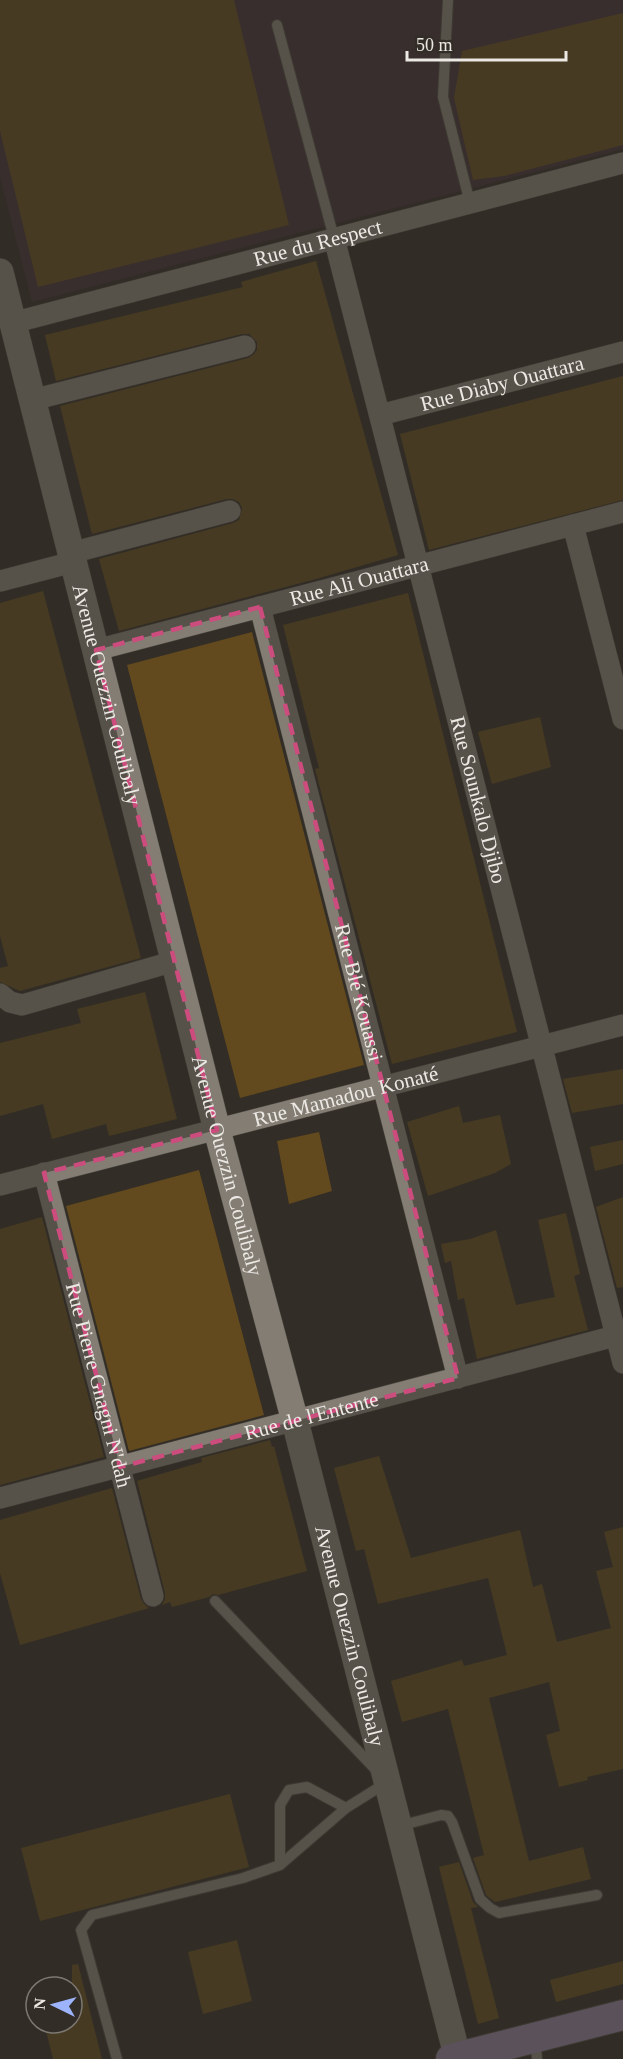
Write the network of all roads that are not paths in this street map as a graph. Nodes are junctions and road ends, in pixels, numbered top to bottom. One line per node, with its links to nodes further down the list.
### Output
1 (448, 0): 4 (lane)
2 (277, 25): 5 (lane)
3 (623, 163): 4 (street, Rue du Respect)
4 (470, 203): 5 (street, Rue du Respect)
5 (334, 238): 7 (street, Rue du Respect); 11 (street, Rue Sounkalo Djibo)
6 (0, 272): 7 (street, Avenue Ouezzin Coulibaly)
7 (12, 323): 10 (street, Avenue Ouezzin Coulibaly)
8 (246, 346): 10 (street)
9 (623, 352): 11 (street, Rue Diaby Ouattara)
10 (32, 400): 15 (street, Avenue Ouezzin Coulibaly)
11 (380, 415): 16 (street, Rue Sounkalo Djibo)
12 (230, 511): 15 (street)
13 (623, 512): 14 (street, Rue Ali Ouattara)
14 (573, 525): 16 (street, Rue Ali Ouattara); 20 (street)
15 (72, 558): 17 (street); 19 (street, Avenue Ouezzin Coulibaly)
16 (418, 566): 18 (street, Rue Ali Ouattara); 24 (street, Rue Sounkalo Djibo)
17 (0, 582)
18 (261, 607): 19 (street, Rue Ali Ouattara); 25 (street, Rue Blé Kouassi)
19 (96, 650): 21 (street, Avenue Ouezzin Coulibaly)
20 (623, 719)
21 (175, 961): 22 (street); 26 (street, Avenue Ouezzin Coulibaly)
22 (0, 994)
23 (623, 1025): 24 (street, Rue Mamadou Konaté)
24 (542, 1046): 25 (street, Rue Mamadou Konaté); 29 (street, Rue Sounkalo Djibo)
25 (384, 1087): 26 (street, Rue Mamadou Konaté); 31 (street, Rue Blé Kouassi)
26 (218, 1130): 27 (street, Rue Mamadou Konaté); 32 (street, Avenue Ouezzin Coulibaly)
27 (44, 1173): 28 (street, Rue Mamadou Konaté); 33 (street, Rue Pierre Gnagni N'dah)
28 (0, 1185)
29 (620, 1335): 30 (street, Rue Sounkalo Djibo); 31 (street, Rue de l'Entente)
30 (623, 1363)
31 (458, 1378): 32 (street, Rue de l'Entente)
32 (295, 1421): 33 (street, Rue de l'Entente); 37 (street, Avenue Ouezzin Coulibaly)
33 (120, 1467): 34 (street, Rue de l'Entente); 35 (street, Rue Pierre Gnagni N'dah)
34 (0, 1498)
35 (153, 1596)
36 (215, 1601): 37 (lane)
37 (388, 1782): 38 (lane); 39 (street, Avenue Ouezzin Coulibaly)
38 (346, 1808): 40 (lane); 40 (lane)
39 (399, 1826): 41 (lane); 45 (street, Avenue Ouezzin Coulibaly)
40 (280, 1865): 46 (lane)
41 (597, 1895)
42 (623, 2015): 43 (main road)
43 (536, 2048): 44 (main road)
44 (497, 2053): 45 (main road)
45 (456, 2058)
46 (117, 2059)

